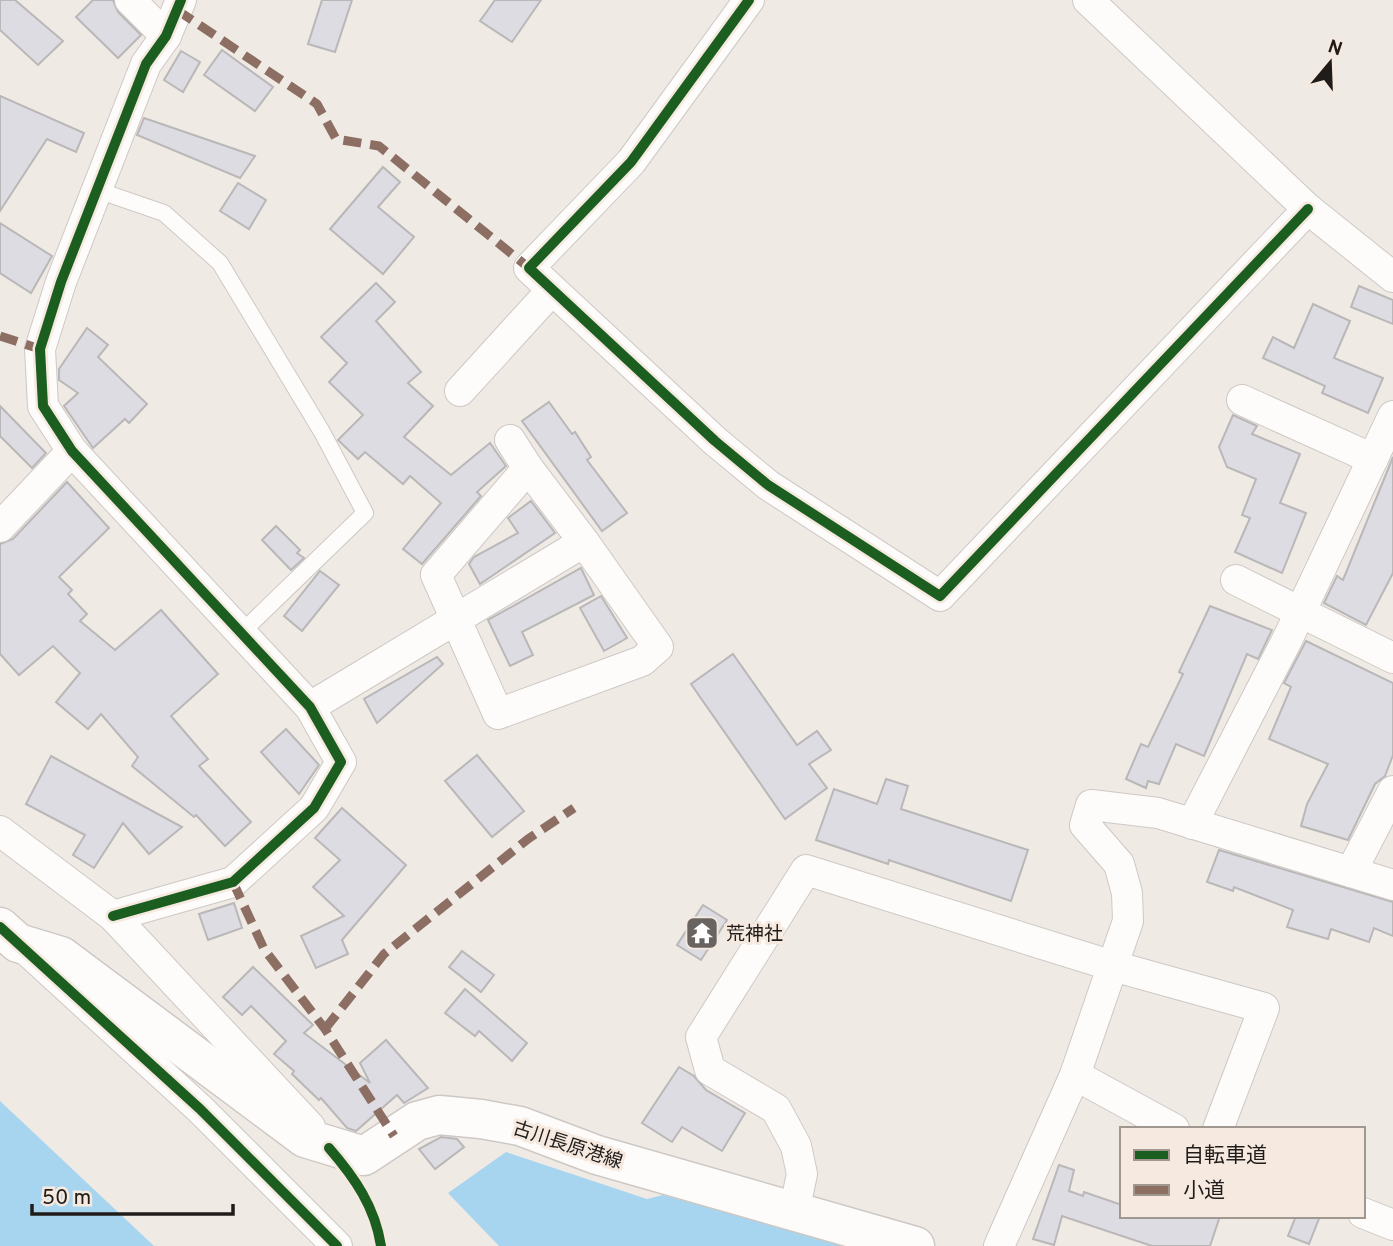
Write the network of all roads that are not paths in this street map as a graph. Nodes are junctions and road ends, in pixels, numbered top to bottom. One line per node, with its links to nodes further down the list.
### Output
1 (130, 0): 5 (street)
2 (181, 0): 5 (street)
3 (749, 0): 9 (street)
4 (1088, 0): 7 (street)
5 (166, 36): 6 (street)
6 (97, 190): 14 (street); 22 (lane)
7 (1308, 209): 8 (street); 9 (street)
8 (1393, 276)
9 (552, 290): 10 (street)
10 (460, 391)
11 (1242, 400): 15 (street)
12 (1393, 416): 15 (street)
13 (510, 440): 16 (street)
14 (72, 451): 17 (street); 22 (street)
15 (1373, 459): 20 (street)
16 (528, 468): 18 (street); 21 (street)
17 (0, 527)
18 (584, 542): 21 (street); 21 (street)
19 (1236, 580): 20 (street)
20 (1300, 613): 23 (street); 26 (street)
21 (454, 620): 24 (street)
22 (240, 634): 24 (street)
23 (1393, 658)
24 (310, 707): 30 (street)
25 (1393, 791): 28 (street)
26 (1192, 824): 28 (street); 32 (street)
27 (0, 831): 30 (street)
28 (1350, 872): 29 (street)
29 (1393, 885)
30 (113, 916): 36 (street)
31 (9, 935): 36 (main road, 古川長原港線); 40 (street)
32 (1113, 967): 33 (street); 35 (street); 37 (street)
33 (1075, 1075): 34 (street); 42 (street)
34 (1170, 1127)
35 (1219, 1127)
36 (330, 1148): 37 (main road, 古川長原港線)
37 (794, 1212): 41 (main road, 古川長原港線)
38 (1365, 1214): 39 (street)
39 (1393, 1225)
40 (337, 1246)
41 (915, 1246)
42 (999, 1246)

